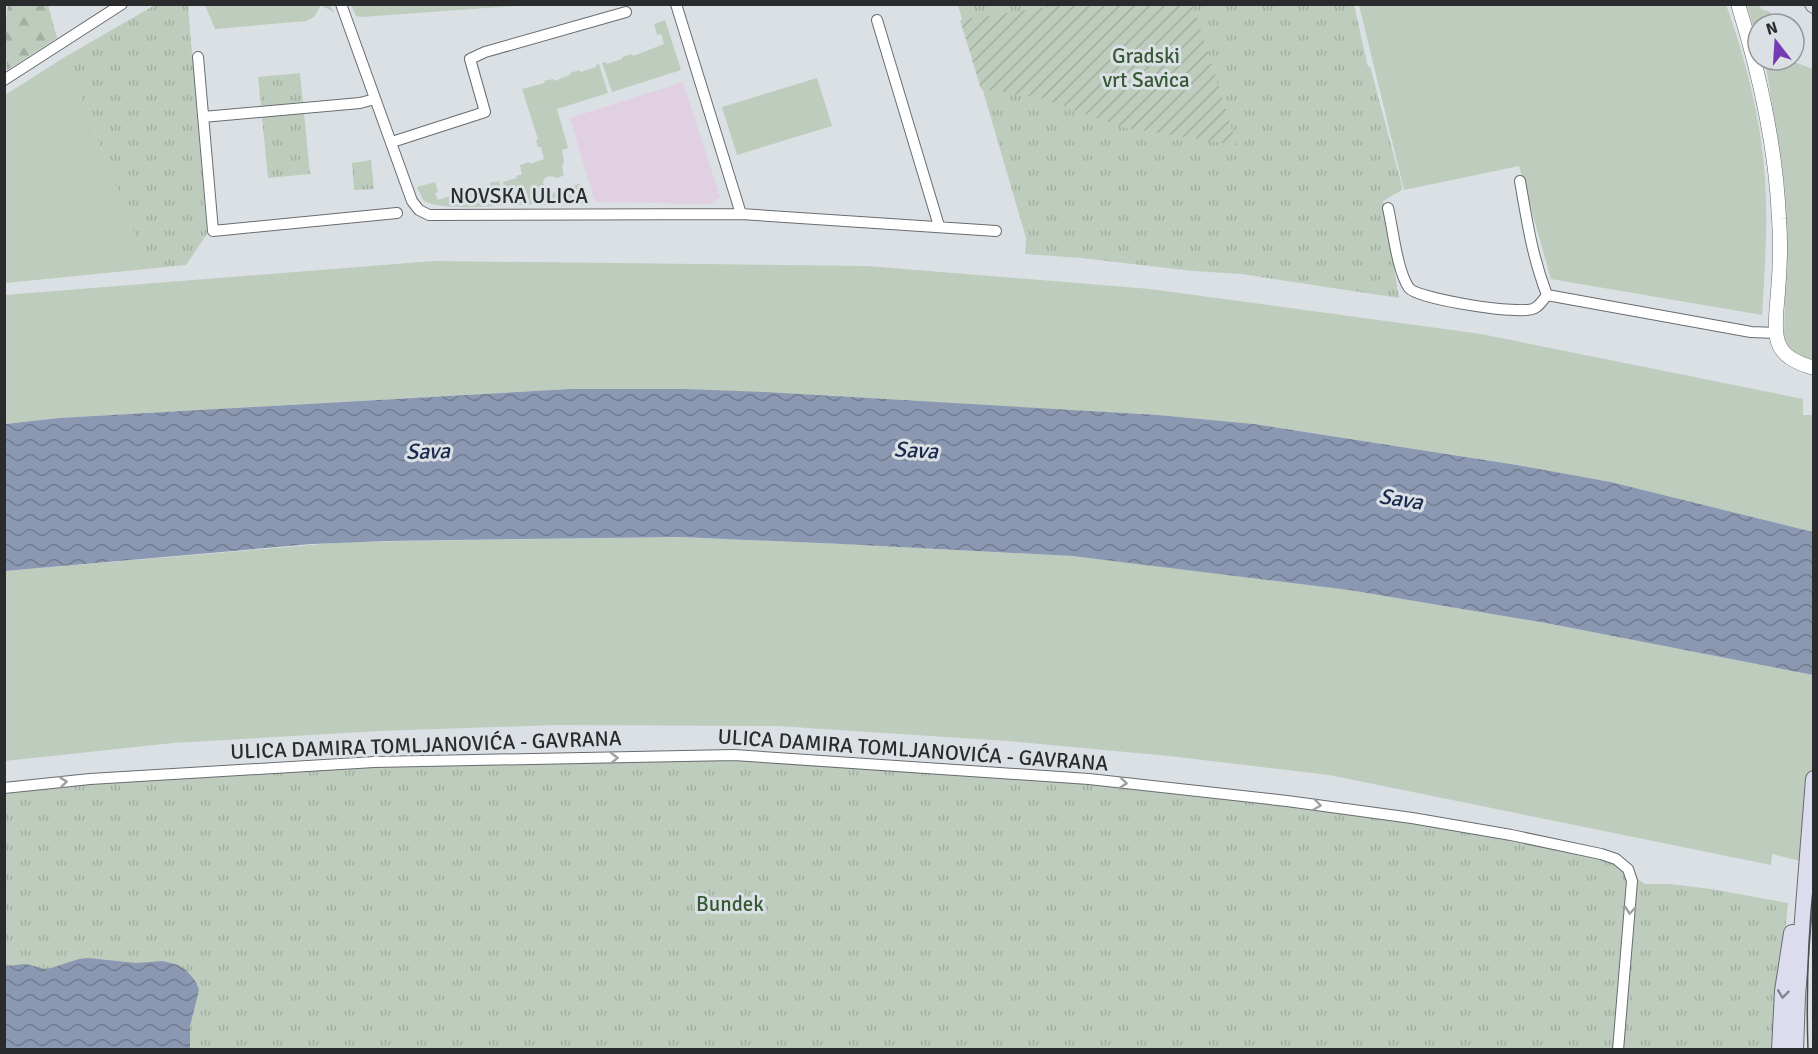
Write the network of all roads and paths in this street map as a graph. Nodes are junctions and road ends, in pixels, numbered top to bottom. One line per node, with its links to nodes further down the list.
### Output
1 (122, 4): 8 (street)
2 (341, 4): 9 (street, NOVSKA ULICA)
3 (676, 4): 15 (street)
4 (1738, 4): 19 (street)
5 (626, 12): 11 (street)
6 (877, 20): 16 (street)
7 (198, 57): 10 (street)
8 (4, 80)
9 (375, 99): 10 (street); 11 (street, NOVSKA ULICA)
10 (203, 117): 14 (street)
11 (392, 142): 15 (street, NOVSKA ULICA)
12 (1520, 181): 18 (street)
13 (1388, 208): 18 (street)
14 (397, 213)
15 (741, 214): 16 (street, NOVSKA ULICA)
16 (939, 226): 17 (street, NOVSKA ULICA)
17 (996, 231)
18 (1547, 295): 19 (street)
19 (1776, 333): 20 (street)
20 (1814, 368)
21 (1814, 779): 23 (main road)
22 (4, 788): 24 (street, ULICA DAMIRA TOMLJANOVIĆA - GAVRANA, one-way to 24)
23 (1801, 896): 25 (main road, one-way to 25); 26 (main road)
24 (1618, 1050)
25 (1780, 1050)
26 (1795, 1050)

